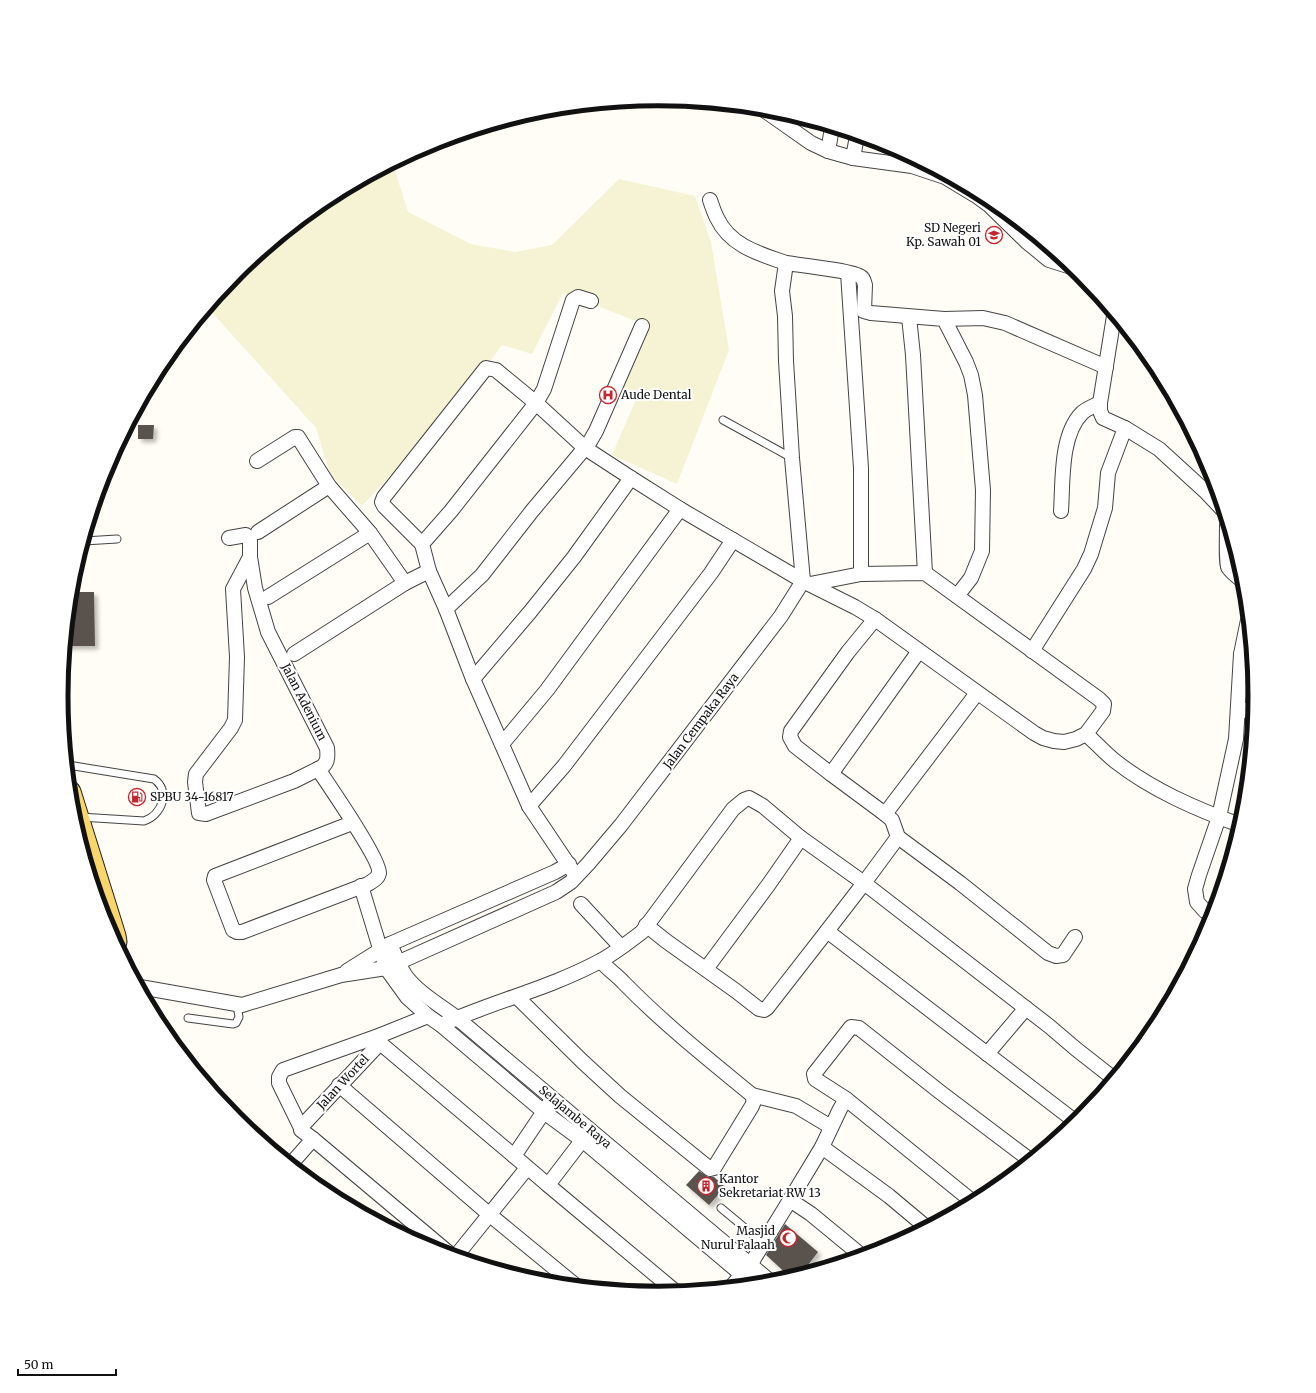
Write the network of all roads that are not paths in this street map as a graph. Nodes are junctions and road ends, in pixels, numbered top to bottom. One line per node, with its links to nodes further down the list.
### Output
1 (777, 119): 4 (street)
2 (831, 133): 4 (street)
3 (856, 141): 5 (street)
4 (828, 151): 5 (street)
5 (853, 158): 6 (street)
6 (909, 163)
7 (710, 200): 9 (street)
8 (1001, 217): 10 (street)
9 (786, 263): 11 (street); 23 (street)
10 (1057, 263)
11 (848, 273): 13 (street); 40 (street)
12 (591, 301): 18 (street)
13 (909, 316): 14 (street); 39 (street)
14 (944, 319): 17 (street); 44 (street)
15 (1114, 322): 17 (street)
16 (642, 326): 22 (street)
17 (1106, 367): 19 (street)
18 (539, 397): 22 (street); 37 (street); 37 (street)
19 (1100, 403): 21 (street); 29 (street)
20 (723, 420): 23 (lane)
21 (1125, 428): 27 (street); 50 (street)
22 (590, 441): 25 (street); 46 (street)
23 (792, 458): 43 (street)
24 (257, 462): 26 (street)
25 (631, 478): 28 (street); 52 (street)
26 (329, 486): 30 (street); 31 (street)
27 (1215, 501)
28 (680, 509): 34 (street); 57 (street)
29 (1062, 511)
30 (258, 532)
31 (370, 533): 42 (street); 45 (street)
32 (230, 538): 38 (street, Jalan Adenium)
33 (116, 539): 35 (lane)
34 (733, 540): 43 (street); 61 (street)
35 (89, 541)
36 (1227, 541): 41 (street)
37 (422, 544): 42 (street)
38 (250, 557): 59 (street, Jalan Adenium); 59 (street)
39 (925, 573): 40 (street); 44 (street)
40 (862, 574): 43 (street)
41 (1235, 574)
42 (417, 577): 46 (street); 51 (street)
43 (806, 583): 47 (street); 69 (street, Jalan Cempaka Raya)
44 (957, 596): 50 (street)
45 (268, 597)
46 (446, 609): 52 (street)
47 (875, 619): 49 (street); 60 (street)
48 (1245, 638): 54 (street)
49 (919, 651): 53 (street); 60 (street)
50 (1032, 652): 56 (street)
51 (294, 654)
52 (474, 679): 57 (street)
53 (977, 692): 56 (street); 62 (street)
54 (1238, 708): 55 (street); 64 (street)
55 (1248, 711)
56 (1086, 734): 64 (street)
57 (502, 744): 61 (street)
58 (72, 766): 63 (lane)
59 (318, 769): 65 (street)
60 (831, 774): 62 (street)
61 (529, 806): 69 (street)
62 (886, 814): 68 (street)
63 (80, 817)
64 (1219, 817): 66 (street); 73 (street)
65 (352, 823): 71 (street); 71 (street)
66 (1234, 823)
67 (801, 838): 70 (street); 75 (street); 80 (street)
68 (898, 838): 70 (street); 76 (street)
69 (566, 875): 77 (street); 79 (street)
70 (864, 883): 74 (street); 85 (street)
71 (361, 886): 77 (street, Selajambe Raya)
72 (581, 904): 75 (street)
73 (1207, 912)
74 (827, 931): 80 (street); 91 (street)
75 (635, 936): 78 (street); 80 (street)
76 (1075, 937)
77 (385, 947): 79 (street, Selajambe Raya); 81 (street)
78 (601, 961): 83 (street); 94 (street)
79 (392, 965): 81 (street); 86 (street); 88 (street, Selajambe Raya)
80 (706, 969)
81 (341, 975): 84 (street)
82 (145, 988): 84 (street)
83 (517, 997): 88 (street); 94 (street)
84 (237, 1005): 87 (lane)
85 (1026, 1008): 91 (street); 92 (street)
86 (428, 1016): 89 (street); 90 (street, Jalan Wortel)
87 (188, 1018)
88 (457, 1018): 89 (street); 95 (street, Selajambe Raya)
89 (441, 1025): 96 (street)
90 (381, 1039): 93 (street, Jalan Wortel); 99 (street); 104 (street)
91 (988, 1054): 98 (street)
92 (1110, 1076)
93 (339, 1085): 99 (street, Jalan Wortel); 112 (street)
94 (752, 1095): 97 (street)
95 (553, 1099): 96 (street); 100 (street, Selajambe Raya)
96 (544, 1112): 102 (street); 104 (street)
97 (838, 1113): 103 (street); 105 (street); 109 (street)
98 (1071, 1118)
99 (301, 1128): 101 (street)
100 (590, 1129): 102 (street); 118 (street, Selajambe Raya)
101 (313, 1139): 106 (street); 115 (street)
102 (582, 1140): 108 (street); 118 (street)
103 (822, 1147): 110 (street); 113 (street)
104 (514, 1156): 107 (street)
105 (1026, 1157)
106 (294, 1161)
107 (527, 1168): 108 (street); 112 (street)
108 (548, 1185): 123 (street)
109 (967, 1198)
110 (790, 1200): 114 (street); 117 (street)
111 (720, 1208): 114 (lane)
112 (490, 1215): 116 (street); 120 (street)
113 (922, 1224)
114 (763, 1243): 118 (street)
115 (439, 1244)
116 (459, 1252)
117 (857, 1252)
118 (746, 1270): 119 (street, Selajambe Raya); 121 (street); 122 (street)
119 (761, 1277)
120 (568, 1279)
121 (750, 1279)
122 (737, 1281)
123 (669, 1286)

